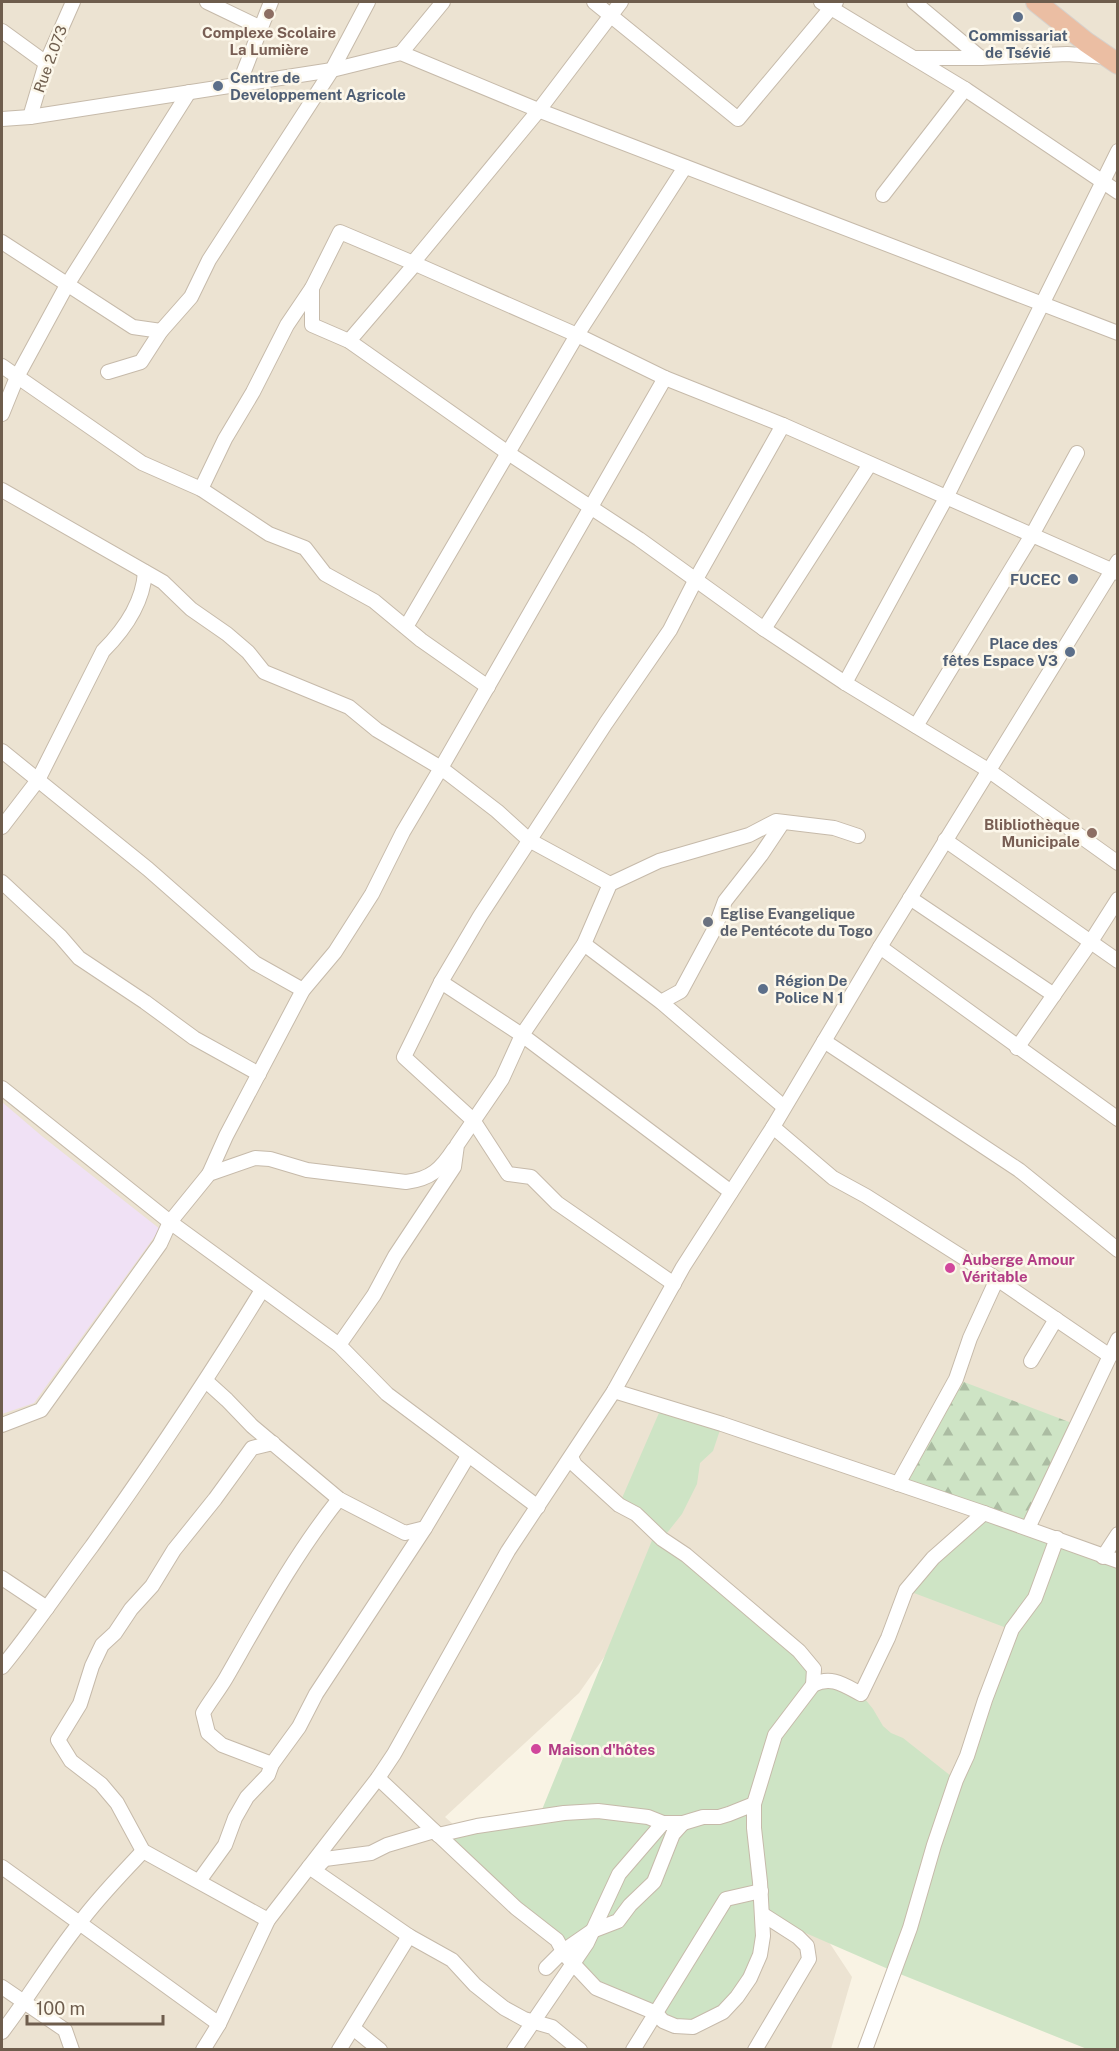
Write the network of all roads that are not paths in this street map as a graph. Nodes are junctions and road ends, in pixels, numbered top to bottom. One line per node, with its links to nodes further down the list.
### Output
1 (73, 2): 18 (street, Rue 2.073)
2 (207, 2): 12 (street)
3 (271, 2): 12 (street)
4 (368, 2): 19 (street)
5 (442, 2): 14 (street)
6 (594, 2): 11 (street)
7 (621, 2): 11 (street)
8 (914, 2): 16 (street)
9 (1036, 2): 17 (highway)
10 (829, 4): 11 (street); 15 (street)
11 (611, 15): 23 (street)
12 (261, 28): 20 (street)
13 (2, 31): 18 (street)
14 (401, 53): 19 (street); 23 (street)
15 (914, 58): 16 (street); 21 (street)
16 (981, 58): 17 (street)
17 (1112, 60)
18 (46, 63): 24 (street, Rue 2.073)
19 (332, 70): 20 (street); 36 (street)
20 (239, 84): 22 (street)
21 (964, 89): 28 (street); 30 (street)
22 (189, 92): 24 (street); 33 (street)
23 (539, 110): 27 (street); 32 (street)
24 (30, 117): 25 (street)
25 (2, 119)
26 (1118, 151): 28 (street)
27 (685, 167): 35 (street); 38 (street)
28 (1102, 182): 29 (street); 35 (street)
29 (1118, 192)
30 (883, 195)
31 (2, 242): 33 (street)
32 (415, 264): 34 (street); 38 (street); 39 (street)
33 (67, 285): 36 (street); 42 (street)
34 (312, 288): 39 (street); 49 (street)
35 (1042, 303): 37 (street); 51 (street)
36 (161, 331): 41 (street)
37 (1118, 333)
38 (577, 335): 43 (street); 46 (street)
39 (348, 341): 46 (street)
40 (2, 366): 42 (street)
41 (108, 372)
42 (17, 377): 44 (street); 49 (street)
43 (665, 378): 45 (street); 52 (street)
44 (2, 414)
45 (783, 425): 48 (street); 56 (street)
46 (508, 453): 52 (street); 57 (street)
47 (1077, 453): 53 (street)
48 (870, 464): 51 (street); 58 (street)
49 (201, 489): 57 (street)
50 (2, 490): 55 (street)
51 (946, 498): 53 (street); 59 (street)
52 (590, 507): 56 (street); 60 (street)
53 (1032, 535): 54 (street); 61 (street)
54 (1116, 568): 64 (street)
55 (145, 572): 63 (street); 65 (street)
56 (696, 579): 58 (street); 69 (street)
57 (406, 627): 60 (street)
58 (764, 629): 59 (street)
59 (845, 683): 61 (street)
60 (488, 687): 63 (street)
61 (916, 726): 64 (street)
62 (2, 751): 65 (street)
63 (441, 768): 69 (street); 81 (street)
64 (988, 770): 70 (street); 71 (street)
65 (38, 780): 67 (street); 81 (street)
66 (783, 822): 68 (street); 73 (street); 83 (street)
67 (2, 827)
68 (858, 836)
69 (529, 840): 73 (street); 80 (street)
70 (945, 840): 74 (street); 76 (street)
71 (1118, 863)
72 (2, 882): 87 (street)
73 (610, 884): 77 (street)
74 (910, 898): 78 (street); 82 (street)
75 (1118, 899): 76 (street)
76 (1090, 943): 79 (street); 82 (street)
77 (584, 944): 83 (street); 84 (street)
78 (880, 947): 85 (street); 86 (street)
79 (1118, 961)
80 (441, 982): 84 (street); 91 (street)
81 (303, 990): 87 (street)
82 (1054, 995): 86 (street)
83 (661, 1002): 89 (street)
84 (522, 1035): 91 (street); 95 (street)
85 (824, 1041): 89 (street); 97 (street)
86 (1017, 1048): 90 (street)
87 (259, 1074): 94 (street)
88 (2, 1088): 96 (street)
89 (784, 1107): 92 (street)
90 (1118, 1119)
91 (472, 1120): 93 (street); 99 (street)
92 (773, 1127): 95 (street); 98 (street)
93 (457, 1145): 94 (street); 103 (street)
94 (209, 1174): 96 (street)
95 (731, 1192): 99 (street)
96 (170, 1222): 100 (street); 108 (street)
97 (1118, 1250)
98 (997, 1279): 101 (street); 112 (street)
99 (674, 1284): 107 (street)
100 (262, 1290): 103 (street); 106 (street)
101 (1056, 1320): 104 (street); 105 (street)
102 (1118, 1339): 104 (street)
103 (339, 1346): 110 (street)
104 (1110, 1356): 117 (street)
105 (1031, 1361)
106 (206, 1381): 109 (street); 123 (street)
107 (614, 1391): 111 (street); 112 (street)
108 (2, 1425)
109 (273, 1443): 113 (street); 132 (street)
110 (468, 1456): 114 (street); 116 (street)
111 (571, 1457): 114 (street); 125 (street)
112 (898, 1484): 115 (street)
113 (339, 1498): 116 (street); 126 (street)
114 (538, 1507): 127 (street)
115 (984, 1513): 117 (street); 125 (street)
116 (425, 1528): 126 (street)
117 (1028, 1528): 119 (street)
118 (1118, 1534): 120 (street)
119 (1057, 1538): 120 (street); 160 (street)
120 (1103, 1557): 121 (street)
121 (1118, 1561)
122 (2, 1578): 123 (street)
123 (47, 1608): 124 (street)
124 (2, 1667)
125 (813, 1684): 128 (street)
126 (272, 1764): 135 (street)
127 (378, 1778): 131 (street); 134 (street)
128 (754, 1804): 130 (street); 136 (street)
129 (663, 1823): 130 (street); 131 (street); 140 (street)
130 (683, 1823): 140 (street)
131 (436, 1833): 134 (street); 142 (street)
132 (143, 1851): 135 (street); 139 (street)
133 (2, 1867): 139 (street)
134 (311, 1868): 138 (street); 141 (street)
135 (199, 1881): 138 (street)
136 (761, 1891): 137 (street); 147 (street)
137 (762, 1914): 147 (street); 159 (street)
138 (268, 1920): 149 (street)
139 (80, 1922): 146 (street); 149 (street)
140 (592, 1931): 142 (street); 143 (street)
141 (410, 1935): 148 (street); 150 (street)
142 (563, 1951): 143 (street); 144 (street)
143 (572, 1962): 147 (street); 148 (street)
144 (546, 1968)
145 (2, 1987): 146 (street)
146 (24, 2003): 151 (street); 152 (street)
147 (656, 2013): 158 (street)
148 (534, 2022): 156 (street); 157 (street)
149 (219, 2024): 153 (street)
150 (353, 2028): 154 (street); 155 (street)
151 (2, 2032)
152 (72, 2049)
153 (203, 2049)
154 (339, 2049)
155 (381, 2049)
156 (514, 2049)
157 (580, 2049)
158 (633, 2049)
159 (755, 2049)
160 (865, 2049)

